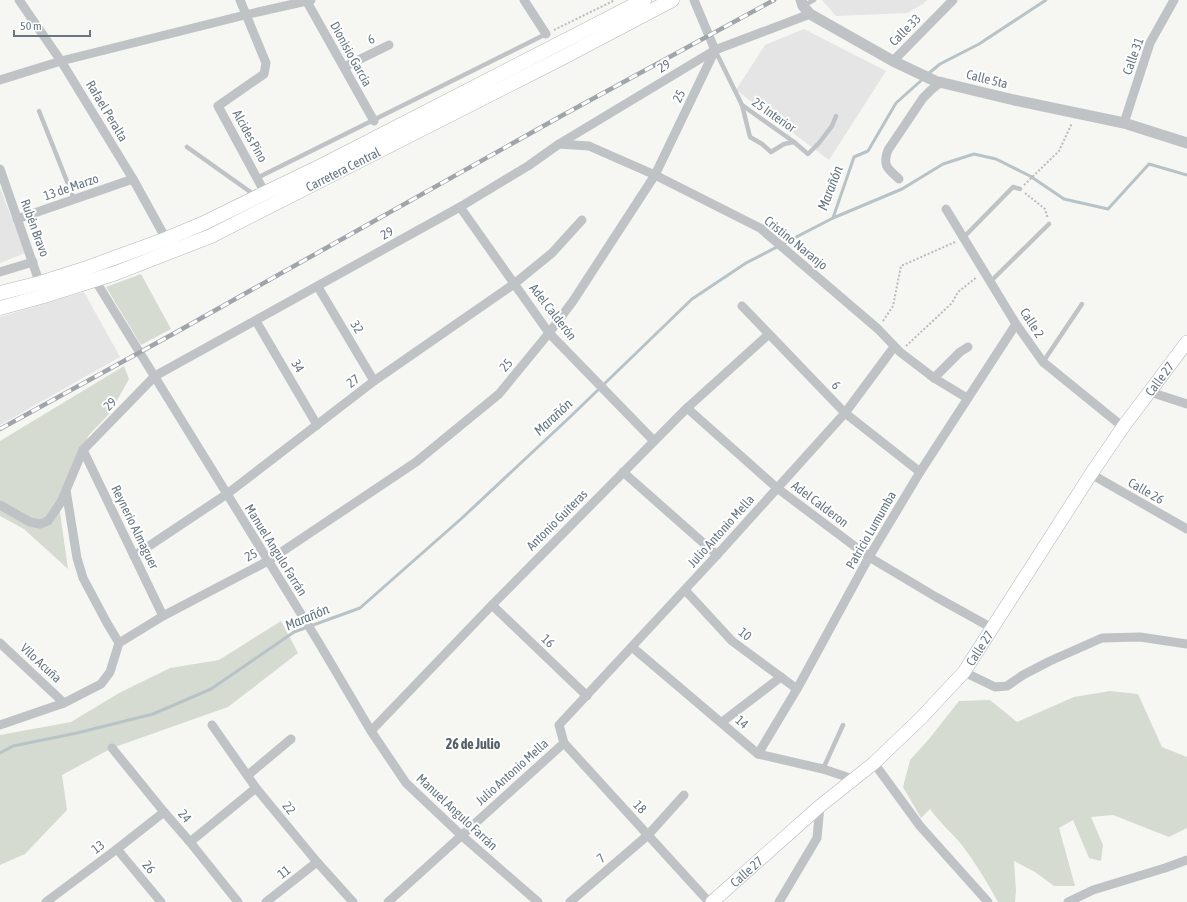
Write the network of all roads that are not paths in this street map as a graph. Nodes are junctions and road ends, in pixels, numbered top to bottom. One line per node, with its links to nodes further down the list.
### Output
1 (19, 0): 16 (street, Rafael Peralta)
2 (240, 0): 12 (street, Alcides Pino)
3 (524, 0): 13 (street)
4 (644, 0): 36 (main road, Carretera Central)
5 (672, 0): 47 (main road, Carretera Central)
6 (694, 0): 15 (street)
7 (814, 0): 11 (lane)
8 (953, 0): 17 (street, Calle 33)
9 (1174, 0): 25 (street, Calle 31)
10 (308, 1): 12 (street); 18 (street, Dionisio García)
11 (805, 7): 15 (street); 17 (street, Calle 5ta)
12 (245, 15): 16 (street); 32 (street, Alcides Pino)
13 (546, 34): 24 (lane)
14 (389, 45): 18 (street, 6)
15 (715, 50): 21 (lane, 25 Interior); 28 (street, 29); 31 (street, 25)
16 (61, 61): 19 (street); 33 (street, Rafael Peralta)
17 (893, 61): 20 (street, Calle 5ta)
18 (344, 67): 24 (street, Dionisio García)
19 (0, 80)
20 (938, 82): 25 (street, Calle 5ta); 34 (street)
21 (742, 105): 26 (lane, 25 Interior); 26 (lane, 25 Interior)
22 (39, 111): 37 (lane)
23 (836, 116): 26 (lane, 25 Interior)
24 (374, 121): 32 (lane)
25 (1124, 123): 27 (street, Calle 5ta)
26 (794, 142)
27 (1187, 143)
28 (560, 144): 31 (street, Cristino Naranjo); 38 (street, 29)
29 (187, 147): 36 (lane)
30 (0, 169): 40 (street, Rubén Bravo)
31 (655, 175): 58 (street, 25); 62 (street, Cristino Naranjo)
32 (258, 178): 36 (street, Alcides Pino)
33 (133, 179): 37 (street, 13 de Marzo); 44 (street, Rafael Peralta)
34 (899, 179)
35 (1020, 188): 43 (lane)
36 (261, 195): 44 (main road, Carretera Central)
37 (74, 199): 40 (street, 13 de Marzo)
38 (460, 207): 49 (street, Adel Calderón); 50 (street, 29)
39 (946, 209): 43 (street, Calle 2)
40 (18, 219): 45 (street, Rubén Bravo)
41 (582, 220): 49 (street, 27)
42 (1050, 224): 48 (lane)
43 (963, 238): 48 (street, Calle 2)
44 (166, 239): 51 (main road, Carretera Central)
45 (33, 262): 46 (street); 51 (street, Rubén Bravo)
46 (0, 272)
47 (95, 280): 51 (main road, Carretera Central); 64 (street, Manuel Angulo Farrán)
48 (991, 281): 57 (street, Calle 2)
49 (514, 284): 58 (street, Adel Calderón); 66 (street, 27)
50 (318, 287): 56 (street, 29); 66 (street, 32)
51 (42, 290): 52 (main road, Carretera Central); 55 (main road, Carretera Central)
52 (0, 294)
53 (1082, 304): 63 (lane)
54 (742, 306): 59 (street, 6)
55 (0, 308)
56 (256, 320): 64 (street, 29); 72 (street, 34)
57 (1016, 324): 63 (street, Calle 2); 68 (street, Patricio Lumumba)
58 (549, 333): 74 (street, Adel Calderón); 87 (street, 25)
59 (769, 334): 70 (street, Antonio Guiteras); 71 (street, 6)
60 (1187, 342): 67 (main road, Calle 27)
61 (968, 347): 65 (street)
62 (897, 350): 65 (street, Cristino Naranjo); 71 (street, Julio Antonio Mella)
63 (1043, 362): 73 (street, Calle 2)
64 (155, 376): 75 (street, 29); 81 (street, Manuel Angulo Farrán)
65 (934, 378): 68 (street, Cristino Naranjo)
66 (374, 381): 72 (street, 27)
67 (1150, 392): 69 (street); 73 (main road, Calle 27)
68 (967, 398): 77 (street, Patricio Lumumba)
69 (1187, 404)
70 (687, 408): 74 (street, Antonio Guiteras); 79 (street, Adel Calderon)
71 (846, 413): 77 (street, 6); 79 (street, Julio Antonio Mella)
72 (317, 425): 81 (street, 27)
73 (1123, 427): 78 (main road, Calle 27)
74 (654, 441): 76 (street, Antonio Guiteras)
75 (83, 450): 80 (street); 85 (street, Reynerio Almaguer)
76 (623, 472): 84 (street); 89 (street, Antonio Guiteras)
77 (920, 472): 86 (street, Patricio Lumumba)
78 (1091, 474): 83 (street, Calle 26); 91 (main road, Calle 27)
79 (777, 488): 84 (street, Julio Antonio Mella); 86 (street, Adel Calderon)
80 (66, 490): 82 (street); 93 (street)
81 (227, 494): 85 (street, 27); 87 (street, Manuel Angulo Farrán)
82 (0, 505)
83 (1187, 530)
84 (716, 555): 88 (street, Julio Antonio Mella)
85 (134, 556): 90 (street, Reynerio Almaguer)
86 (869, 557): 91 (street, Adel Calderon); 98 (street, Patricio Lumumba)
87 (268, 561): 90 (street, 25); 106 (street, Manuel Angulo Farrán)
88 (685, 590): 95 (street, Julio Antonio Mella); 97 (street, 10)
89 (492, 605): 99 (street, 16); 106 (street, Antonio Guiteras)
90 (163, 616): 93 (street, 25)
91 (992, 628): 96 (main road, Calle 27)
92 (0, 643): 100 (street, Vilo Acuña)
93 (119, 643): 100 (street)
94 (1187, 644): 96 (street)
95 (632, 647): 99 (street, Julio Antonio Mella); 101 (street, 14)
96 (964, 672): 111 (main road, Calle 27)
97 (781, 677): 98 (street, 10); 101 (street)
98 (797, 689): 110 (street, Patricio Lumumba)
99 (587, 696): 105 (street, Julio Antonio Mella)
100 (64, 703): 102 (street)
101 (722, 722): 110 (street, 14)
102 (0, 725)
103 (212, 725): 113 (street, 22)
104 (843, 725): 112 (lane)
105 (559, 726): 108 (street, 18)
106 (371, 731): 119 (street, Manuel Angulo Farrán)
107 (291, 739): 113 (street)
108 (564, 743): 119 (street, Julio Antonio Mella); 120 (street, 18)
109 (112, 748): 118 (street, 24)
110 (758, 754): 112 (street, 14)
111 (874, 763): 114 (main road, Calle 27); 126 (street)
112 (823, 769): 114 (street, 14)
113 (248, 775): 115 (street, 22)
114 (853, 779): 117 (main road, Calle 27)
115 (256, 788): 121 (street); 123 (street, 22)
116 (684, 795): 120 (street, 7)
117 (820, 806): 135 (main road, Calle 27); 136 (street)
118 (164, 812): 121 (street, 24); 122 (street, 13)
119 (461, 835): 131 (street, Julio Antonio Mella); 132 (street, Manuel Angulo Farrán)
120 (648, 835): 133 (street, 7); 134 (street, 18)
121 (190, 842): 128 (street, 24)
122 (117, 849): 125 (street, 13); 127 (street, 26)
123 (317, 862): 129 (street, 11); 130 (street, 22)
124 (1186, 863): 137 (street)
125 (48, 901)
126 (984, 901)
127 (161, 902)
128 (238, 902)
129 (266, 902)
130 (353, 902)
131 (388, 902)
132 (538, 902)
133 (570, 902)
134 (709, 902)
135 (712, 902)
136 (780, 902)
137 (1068, 902)

